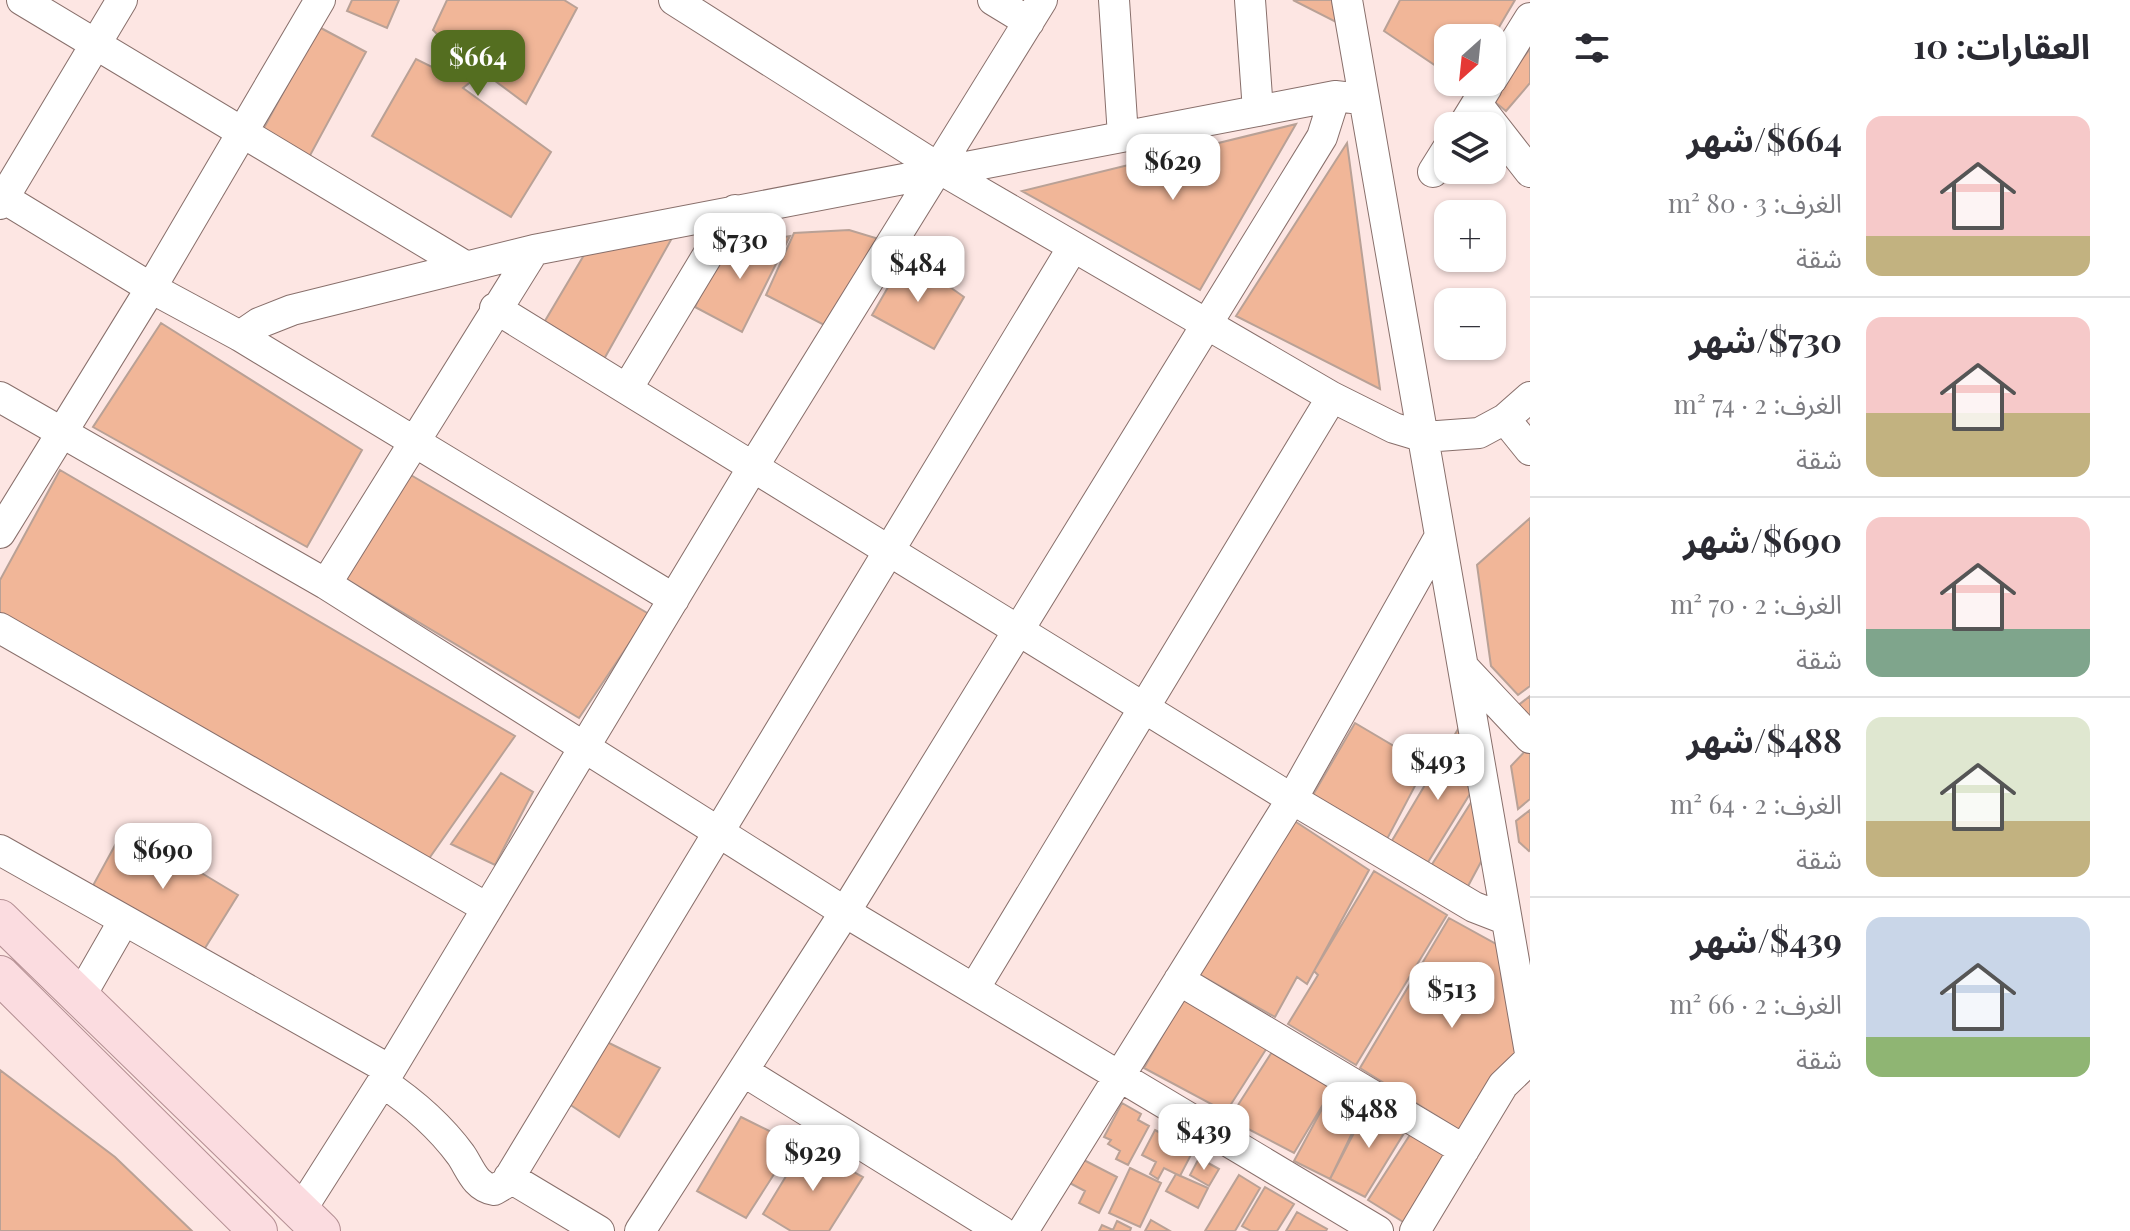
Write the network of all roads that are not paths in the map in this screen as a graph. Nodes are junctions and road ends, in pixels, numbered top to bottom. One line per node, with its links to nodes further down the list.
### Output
1 (22, 0): 11 (street)
2 (122, 0): 11 (street)
3 (320, 0): 15 (street)
4 (674, 0): 17 (street)
5 (993, 0): 9 (street)
6 (1114, 0): 16 (street)
7 (1250, 0): 14 (street)
8 (1351, 5): 12 (street)
9 (1036, 11): 17 (street)
10 (1530, 18): 13 (street)
11 (97, 45): 15 (street); 19 (street)
12 (1348, 98): 14 (street); 26 (street); 34 (street)
13 (1481, 98): 18 (street)
14 (1258, 111): 16 (street)
15 (240, 134): 23 (street); 24 (street)
16 (1123, 136): 17 (street)
17 (940, 169): 20 (street); 21 (street); 37 (street)
18 (1530, 172)
19 (1, 199): 24 (street)
20 (735, 210): 22 (street); 28 (street)
21 (1073, 247): 26 (street); 40 (street)
22 (534, 250): 23 (street); 25 (street)
23 (465, 266): 27 (street)
24 (151, 288): 27 (street); 33 (street)
25 (495, 308): 28 (street); 35 (street)
26 (1206, 324): 30 (street); 44 (street)
27 (240, 336): 35 (street)
28 (627, 389): 37 (street)
29 (0, 397): 33 (street)
30 (1332, 397): 34 (street); 46 (street)
31 (1530, 397): 32 (street)
32 (1505, 419): 34 (street); 36 (street)
33 (64, 432): 38 (street); 41 (street)
34 (1424, 437): 39 (street)
35 (414, 440): 41 (street); 42 (street)
36 (1530, 450)
37 (753, 467): 40 (street); 42 (street)
38 (0, 533)
39 (1440, 536): 45 (street); 49 (street)
40 (889, 551): 44 (street); 50 (street)
41 (326, 584): 48 (street)
42 (674, 599): 48 (street)
43 (0, 628): 52 (street)
44 (1016, 629): 46 (street); 53 (street)
45 (1466, 670): 47 (street); 55 (street)
46 (1146, 709): 49 (street); 59 (street)
47 (1530, 738)
48 (583, 746): 50 (street); 52 (street)
49 (1292, 799): 55 (street); 58 (street)
50 (718, 832): 53 (street); 67 (street)
51 (0, 850): 56 (street)
52 (487, 908): 64 (street)
53 (845, 912): 59 (street); 63 (street)
54 (0, 919): 60 (main road)
55 (1505, 919): 61 (street)
56 (123, 922): 60 (street); 64 (street)
57 (0, 975): 69 (main road)
58 (1179, 980): 65 (street); 66 (street)
59 (974, 989): 65 (street)
60 (80, 997): 68 (main road)
61 (1530, 1053)
62 (1530, 1059): 66 (street)
63 (743, 1071): 71 (street); 72 (street)
64 (386, 1076): 67 (street); 68 (street)
65 (1119, 1076): 73 (street); 74 (street)
66 (1464, 1150): 75 (street)
67 (509, 1177): 70 (street)
68 (311, 1221)
69 (258, 1231)
70 (599, 1231)
71 (640, 1231)
72 (1001, 1231)
73 (1023, 1231)
74 (1378, 1231)
75 (1415, 1231)

